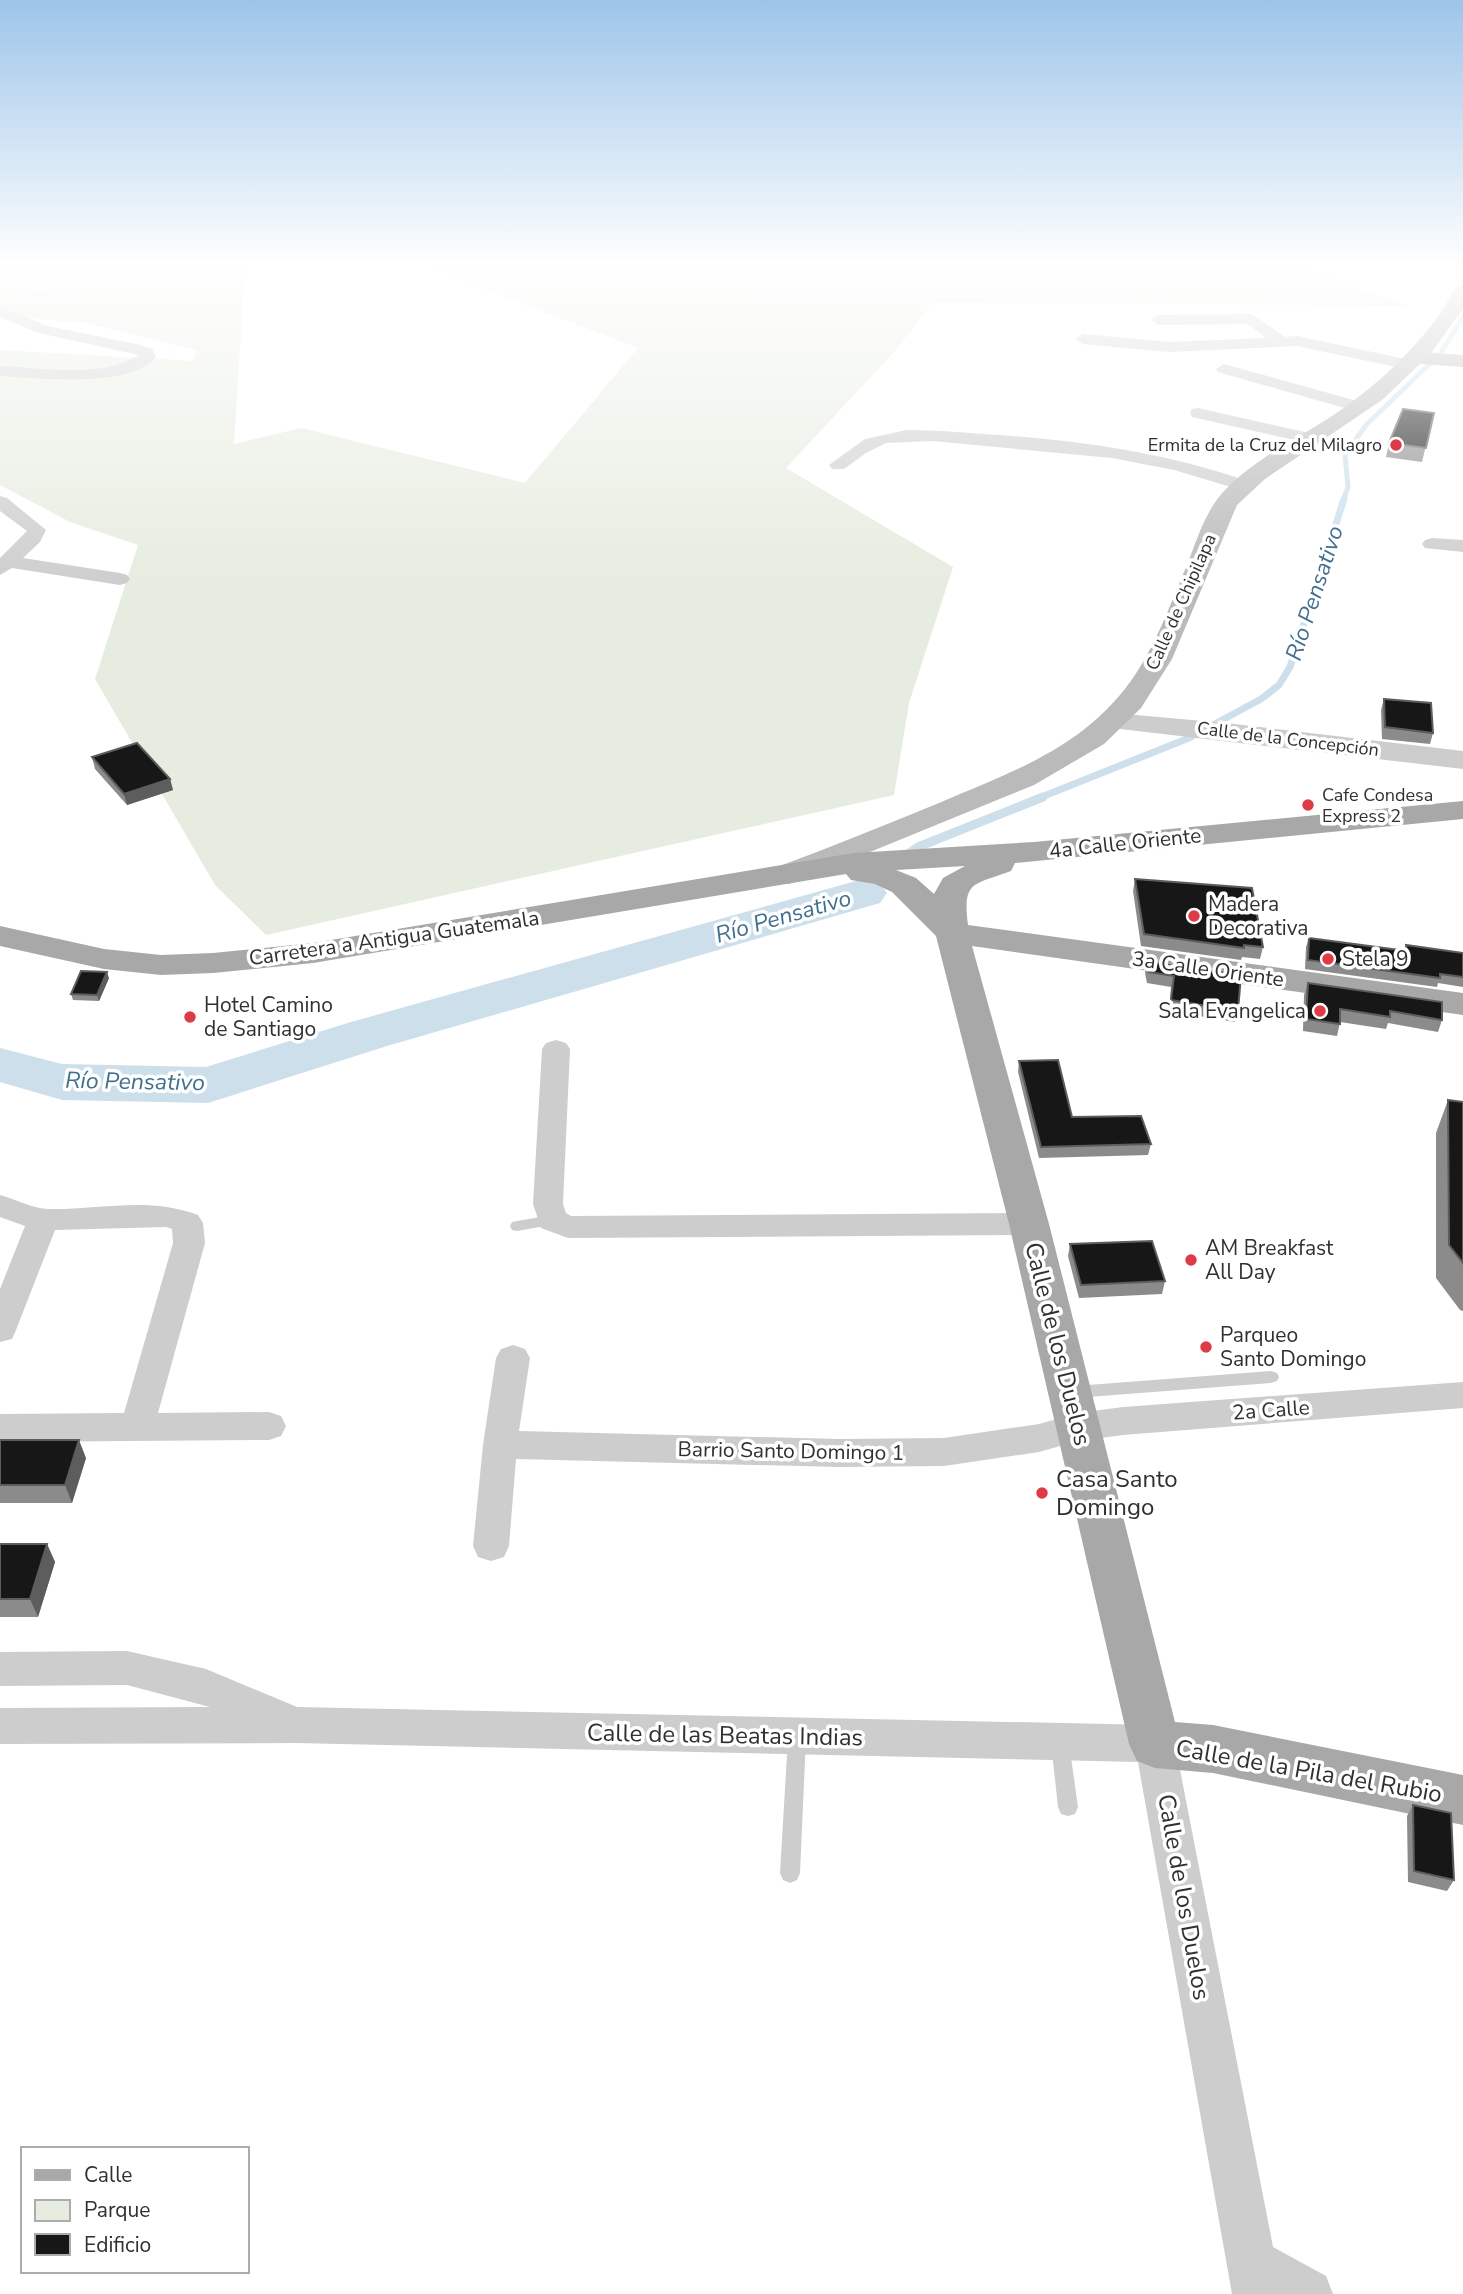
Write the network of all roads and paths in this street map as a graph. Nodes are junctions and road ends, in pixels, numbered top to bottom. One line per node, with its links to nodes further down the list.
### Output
1 (1245, 375): 3 (street)
2 (1401, 375): 3 (main road, Calle de Chipilapa)
3 (1362, 408): 5 (main road, Calle de Chipilapa)
4 (1198, 413): 5 (street)
5 (1312, 439): 7 (main road, Calle de Chipilapa)
6 (838, 465): 7 (street)
7 (1241, 485): 13 (main road, Calle de Chipilapa)
8 (0, 502): 11 (street)
9 (1432, 544): 10 (street)
10 (1463, 546)
11 (4, 566): 12 (street)
12 (120, 579)
13 (1113, 721): 14 (street, Calle de la Concepción); 18 (main road, Calle de Chipilapa)
14 (1463, 760)
15 (1463, 810): 16 (main road, 4a Calle Oriente)
16 (1034, 852): 17 (main road, 4a Calle Oriente); 19 (main road, Calle de los Duelos)
17 (895, 868): 18 (main road); 19 (main road, Calle de los Duelos)
18 (788, 874): 20 (main road, Carretera a Antigua Guatemala)
19 (952, 933): 21 (main road, 3a Calle Oriente); 26 (main road, Calle de los Duelos)
20 (0, 936)
21 (1463, 1004)
22 (556, 1049): 25 (street)
23 (0, 1206): 24 (street)
24 (44, 1220): 28 (street); 34 (street)
25 (552, 1220): 26 (street); 27 (lane)
26 (1029, 1224): 32 (main road, Calle de los Duelos)
27 (517, 1226)
28 (0, 1330)
29 (513, 1358): 36 (street)
30 (1271, 1377): 32 (lane)
31 (1463, 1395): 32 (street, 2a Calle)
32 (1074, 1409): 36 (street, Barrio Santo Domingo 1); 43 (main road, Calle de los Duelos)
33 (268, 1426): 34 (street)
34 (137, 1427): 35 (street)
35 (0, 1428)
36 (500, 1445): 37 (street)
37 (491, 1546)
38 (0, 1669): 39 (street, Calle de las Beatas Indias)
39 (296, 1726): 40 (street, Calle de las Beatas Indias); 41 (street, Calle de las Beatas Indias)
40 (0, 1727)
41 (797, 1736): 42 (street, Calle de las Beatas Indias); 46 (lane)
42 (1060, 1741): 43 (street, Calle de las Beatas Indias); 45 (lane)
43 (1155, 1744): 44 (main road, Calle de la Pila del Rubio); 47 (street, Calle de los Duelos)
44 (1463, 1800)
45 (1068, 1807)
46 (790, 1873)
47 (1254, 2278): 48 (street)
48 (1308, 2294)

